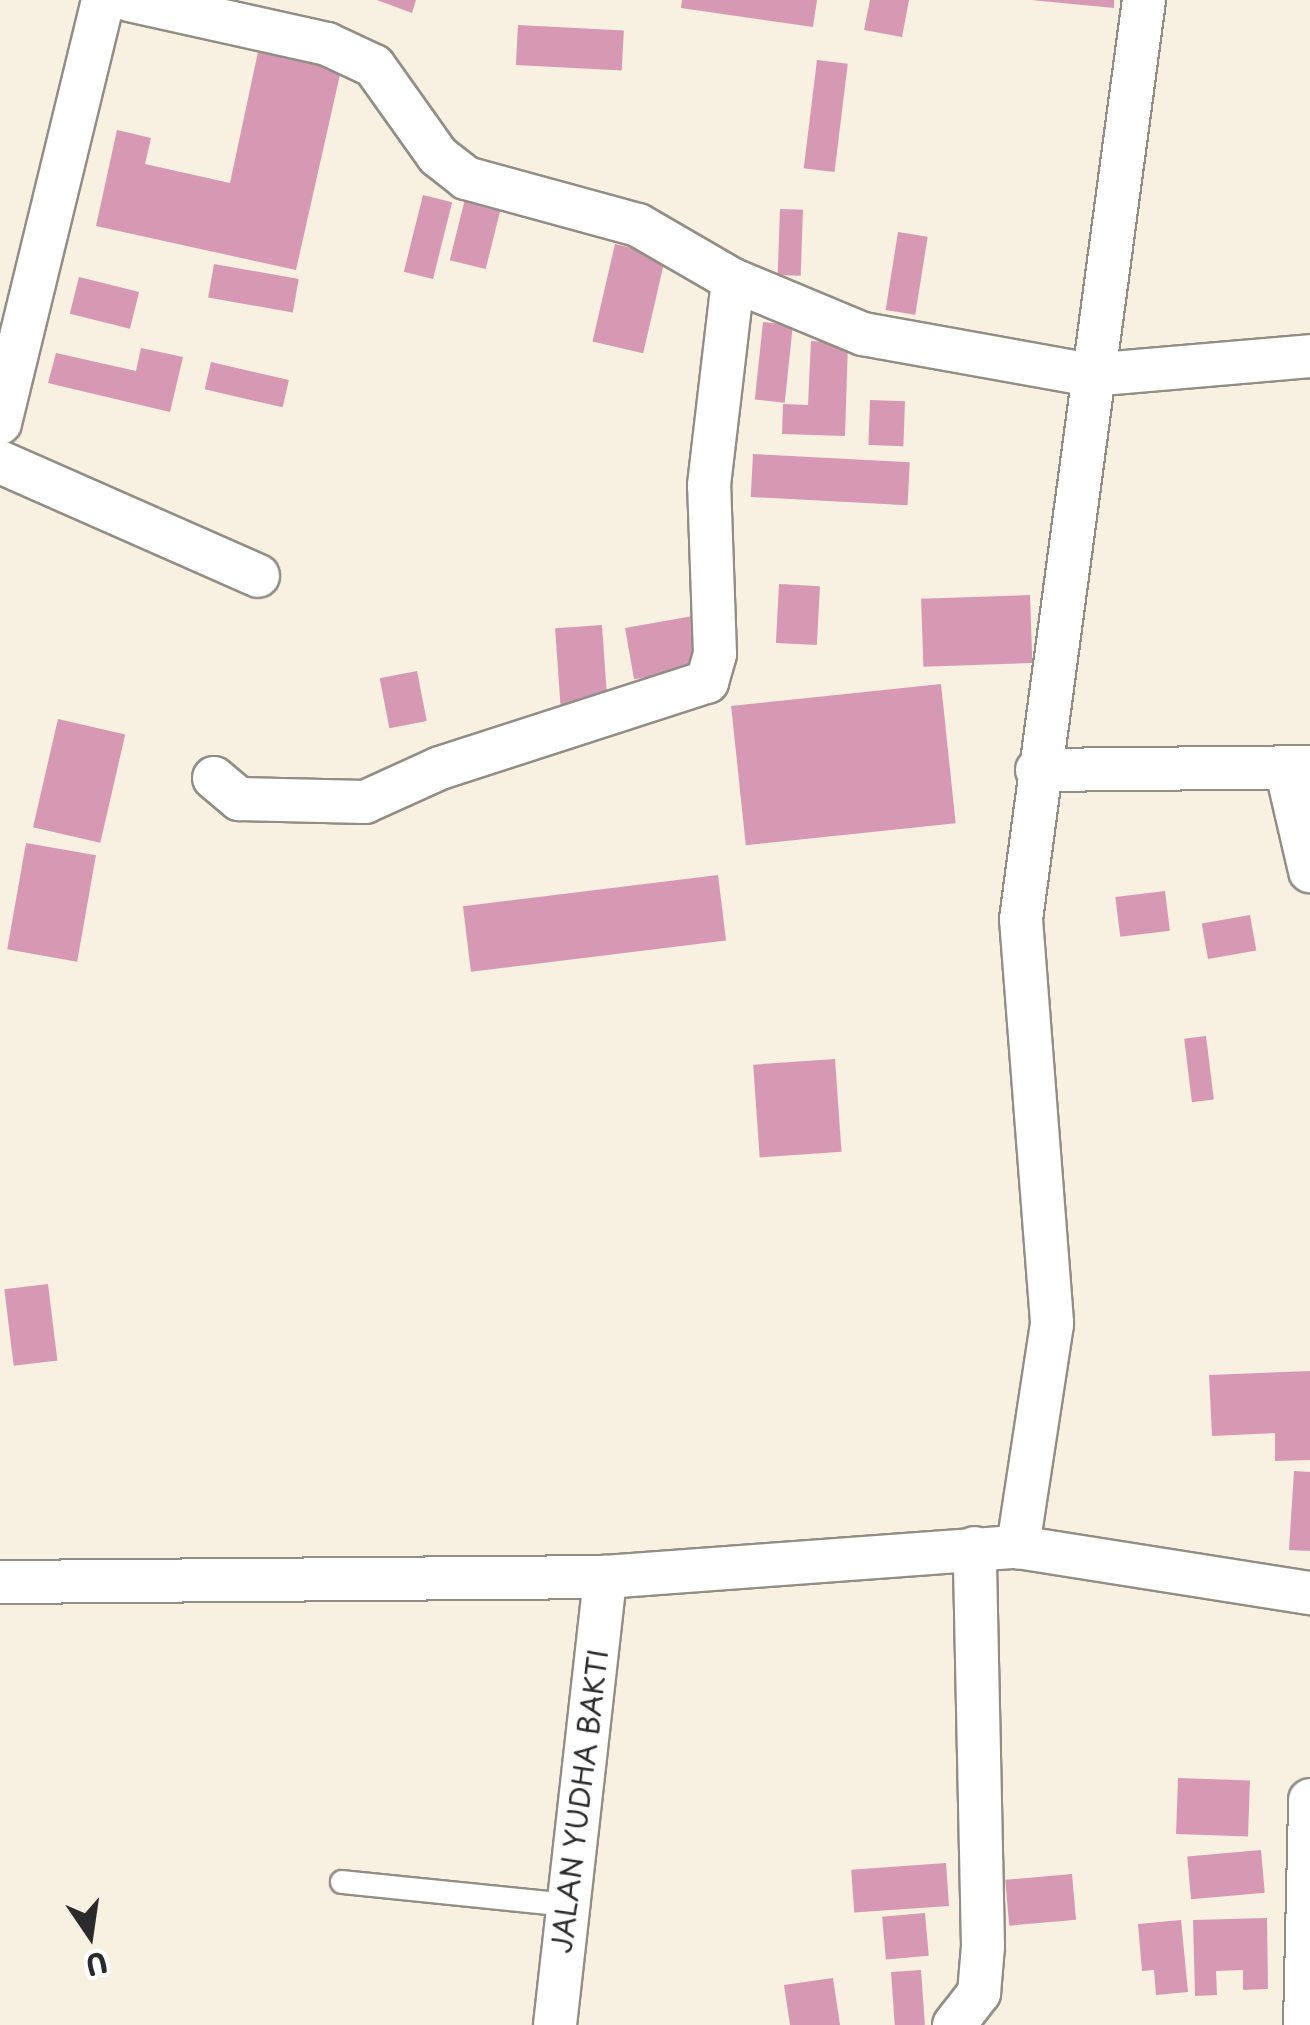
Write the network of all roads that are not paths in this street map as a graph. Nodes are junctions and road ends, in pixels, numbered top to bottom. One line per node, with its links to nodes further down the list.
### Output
1 (102, 0): 7 (street)
2 (129, 0): 4 (street)
3 (1144, 0): 6 (street)
4 (733, 280): 6 (street); 12 (street)
5 (1310, 356): 6 (street)
6 (1090, 376): 10 (street)
7 (0, 423)
8 (0, 462): 9 (street)
9 (258, 576)
10 (1037, 770): 11 (street); 14 (street)
11 (1298, 770): 13 (street)
12 (214, 778)
13 (1310, 871)
14 (1018, 1547): 15 (street); 18 (street)
15 (974, 1548): 16 (street); 23 (street)
16 (606, 1577): 17 (street); 21 (street, JALAN YUDHA BAKTI)
17 (0, 1582)
18 (1310, 1593)
19 (1310, 1800): 24 (street)
20 (342, 1882): 21 (lane)
21 (566, 1904): 22 (street, JALAN YUDHA BAKTI)
22 (555, 2025)
23 (954, 2025)
24 (1305, 2025)

